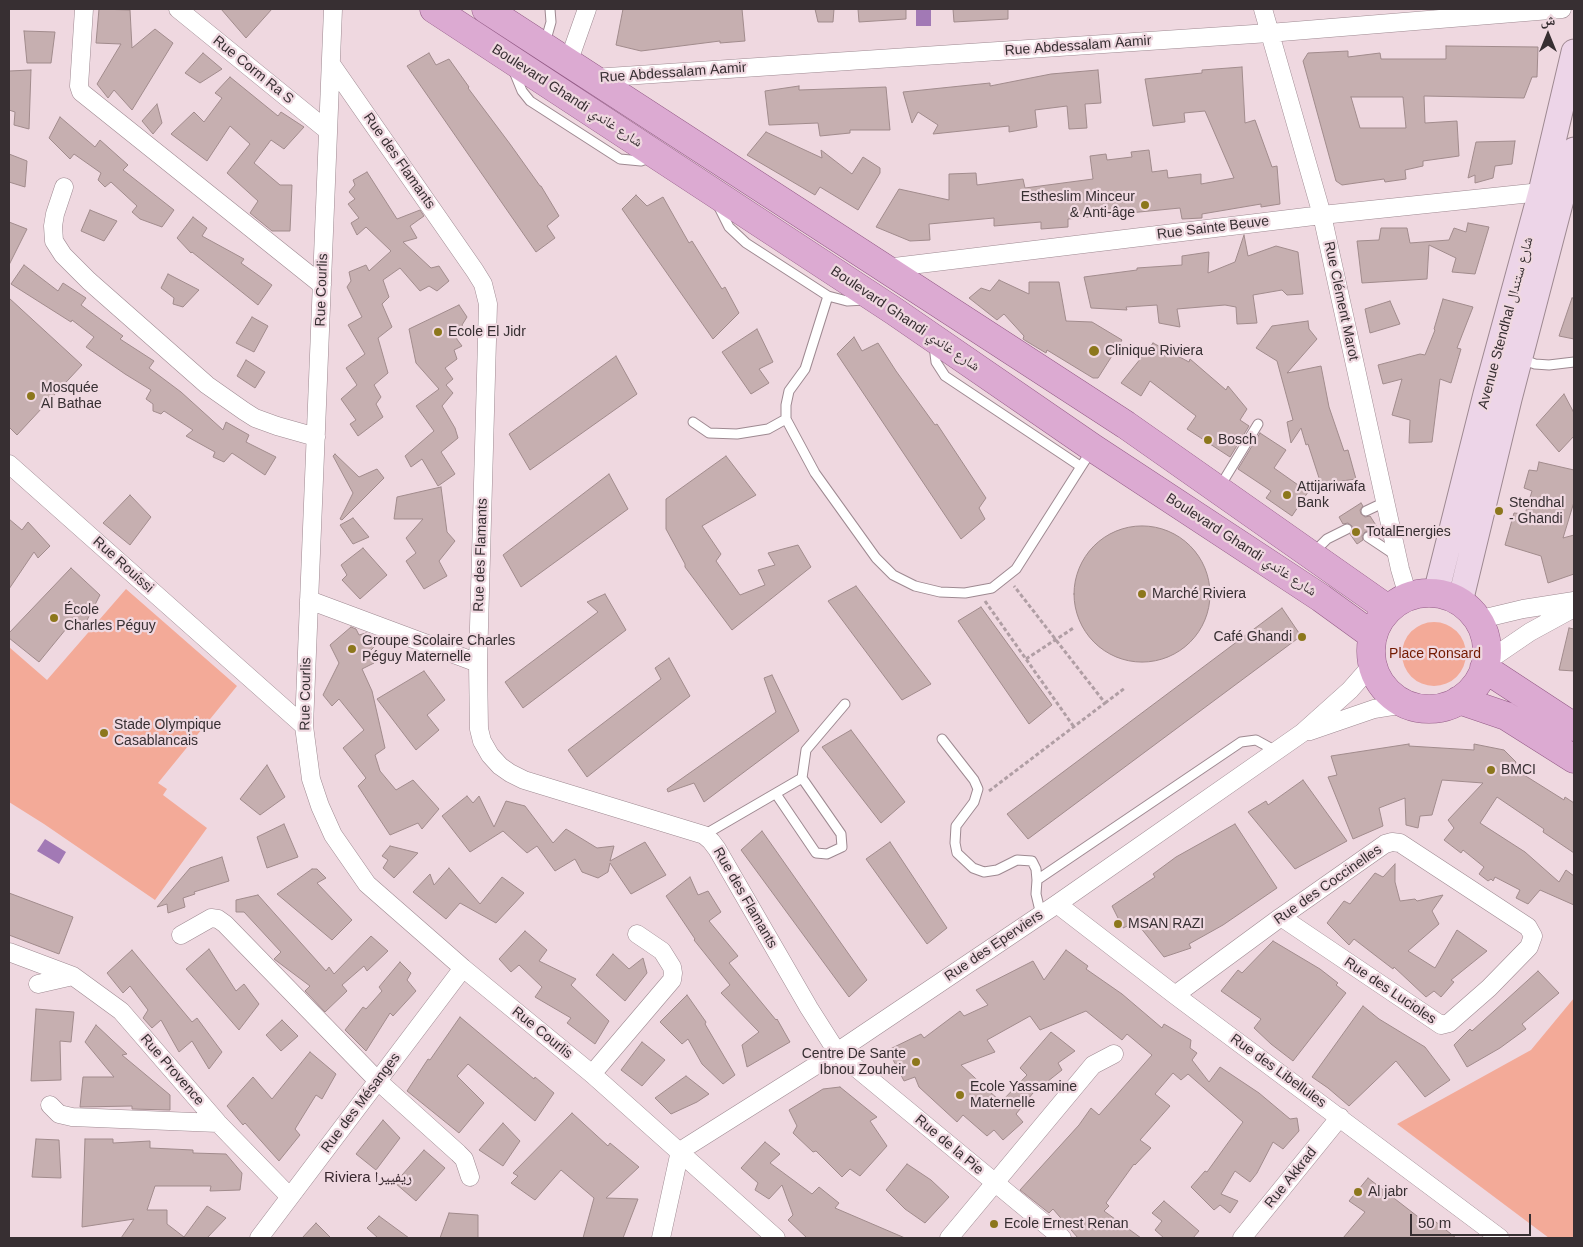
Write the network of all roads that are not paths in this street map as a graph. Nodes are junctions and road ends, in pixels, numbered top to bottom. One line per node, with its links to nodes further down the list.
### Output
1 (84, 9): 23 (street)
2 (178, 9): 16 (street, Rue Corm Ra S)
3 (333, 9): 14 (street, Rue Courlis)
4 (434, 9): 20 (main road, Boulevard Ghandi شارع غاندي)
5 (550, 9): 11 (lane)
6 (587, 9): 13 (street)
7 (1262, 9): 10 (street, Rue Clément Marot)
8 (1562, 9): 10 (street, Rue Abdessalam Aamir)
9 (499, 12): 11 (main road, Boulevard Ghandi شارع غاندي)
10 (1269, 33): 15 (street, Rue Abdessalam Aamir); 21 (street, Rue Clément Marot)
11 (544, 46): 13 (main road, Boulevard Ghandi شارع غاندي)
12 (1574, 52): 19 (main road, Avenue Stendhal شارع ستندال)
13 (568, 63): 15 (main road, Boulevard Ghandi شارع غاندي)
14 (331, 64): 16 (street, Rue Courlis); 47 (street, Rue des Flamants)
15 (593, 78): 22 (main road, Boulevard Ghandi شارع غاندي)
16 (328, 131): 23 (street, Rue Courlis)
17 (1573, 160): 26 (main road, Avenue Stendhal شارع ستندال)
18 (64, 187): 31 (street)
19 (1541, 192): 21 (street, Rue Sainte Beuve); 44 (main road, Avenue Stendhal شارع ستندال)
20 (714, 193): 24 (lane); 25 (main road, Boulevard Ghandi شارع غاندي)
21 (1322, 215): 22 (street, Rue Sainte Beuve); 35 (street, Rue Clément Marot)
22 (886, 268): 34 (main road, Boulevard Ghandi شارع غاندي)
23 (322, 285): 31 (street, Rue Courlis)
24 (828, 296): 25 (lane); 28 (lane)
25 (874, 298): 32 (main road, Boulevard Ghandi شارع غاندي)
26 (1520, 359): 27 (lane); 44 (main road, Avenue Stendhal شارع ستندال)
27 (1574, 362)
28 (786, 419): 29 (lane); 32 (lane)
29 (693, 422)
30 (1258, 424): 34 (lane)
31 (316, 437): 41 (street, Rue Courlis)
32 (1087, 457): 46 (main road, Boulevard Ghandi شارع غاندي)
33 (9, 464): 53 (street, Rue Rouissi)
34 (1217, 490): 39 (main road, Boulevard Ghandi شارع غاندي)
35 (1385, 502): 36 (lane); 40 (street, Rue Clément Marot)
36 (1366, 511)
37 (1347, 529): 39 (lane)
38 (1368, 537): 40 (lane)
39 (1311, 556): 43 (main road, Boulevard Ghandi شارع غاندي)
40 (1397, 557): 43 (street, Rue Clément Marot)
41 (309, 600): 47 (street); 53 (street, Rue Courlis)
42 (1574, 601): 44 (street)
43 (1398, 603): 44 (main road); 46 (main road)
44 (1458, 605): 49 (main road)
45 (1574, 608): 49 (street)
46 (1372, 635): 48 (main road)
47 (478, 663): 61 (street, Rue des Flamants)
48 (1372, 665): 52 (main road); 55 (street, Rue des Eperviers)
49 (1485, 665): 50 (main road); 54 (main road)
50 (1459, 700): 52 (main road); 58 (main road)
51 (845, 704): 59 (lane)
52 (1405, 704): 55 (street, Rue des Eperviers)
53 (304, 726): 70 (street, Rue Courlis)
54 (1574, 727)
55 (1302, 733): 57 (street, Rue des Eperviers)
56 (942, 739): 62 (lane)
57 (1276, 751): 62 (lane); 63 (street, Rue des Eperviers)
58 (1574, 759)
59 (802, 778): 60 (lane); 60 (lane)
60 (776, 794): 61 (lane)
61 (704, 835): 74 (street, Rue des Flamants)
62 (1037, 880): 64 (lane)
63 (1056, 904): 64 (street, Rue des Eperviers); 73 (street, Rue des Libellules)
64 (1041, 914): 74 (street, Rue des Eperviers)
65 (1280, 917): 68 (street, Rue des Coccinelles); 68 (street, Rue des Lucioles); 73 (street, Rue des Coccinelles)
66 (637, 934): 76 (street)
67 (181, 935): 77 (street)
68 (1533, 936)
69 (9, 952): 71 (street, Rue Provence)
70 (463, 968): 76 (street, Rue Courlis); 77 (street, Rue des Mésanges)
71 (73, 976): 72 (street); 80 (street, Rue Provence)
72 (38, 984)
73 (1175, 995): 79 (street, Rue des Libellules)
74 (837, 1052): 81 (street, Rue des Eperviers); 83 (street, Rue de la Pie)
75 (1114, 1054): 83 (street)
76 (592, 1074): 81 (street, Rue Courlis)
77 (378, 1081): 82 (street); 84 (street, Rue des Mésanges)
78 (50, 1105): 80 (street)
79 (1340, 1118): 90 (street, Rue Akkrad); 91 (street, Rue des Libellules)
80 (218, 1123): 84 (street, Rue Provence)
81 (680, 1151): 86 (street); 87 (street, Rue Courlis)
82 (470, 1178)
83 (996, 1183): 88 (street); 89 (street, Rue de la Pie)
84 (290, 1197): 85 (street, Rue des Mésanges)
85 (259, 1238)
86 (661, 1238)
87 (776, 1238)
88 (949, 1238)
89 (1062, 1238)
90 (1242, 1238)
91 (1500, 1238)

